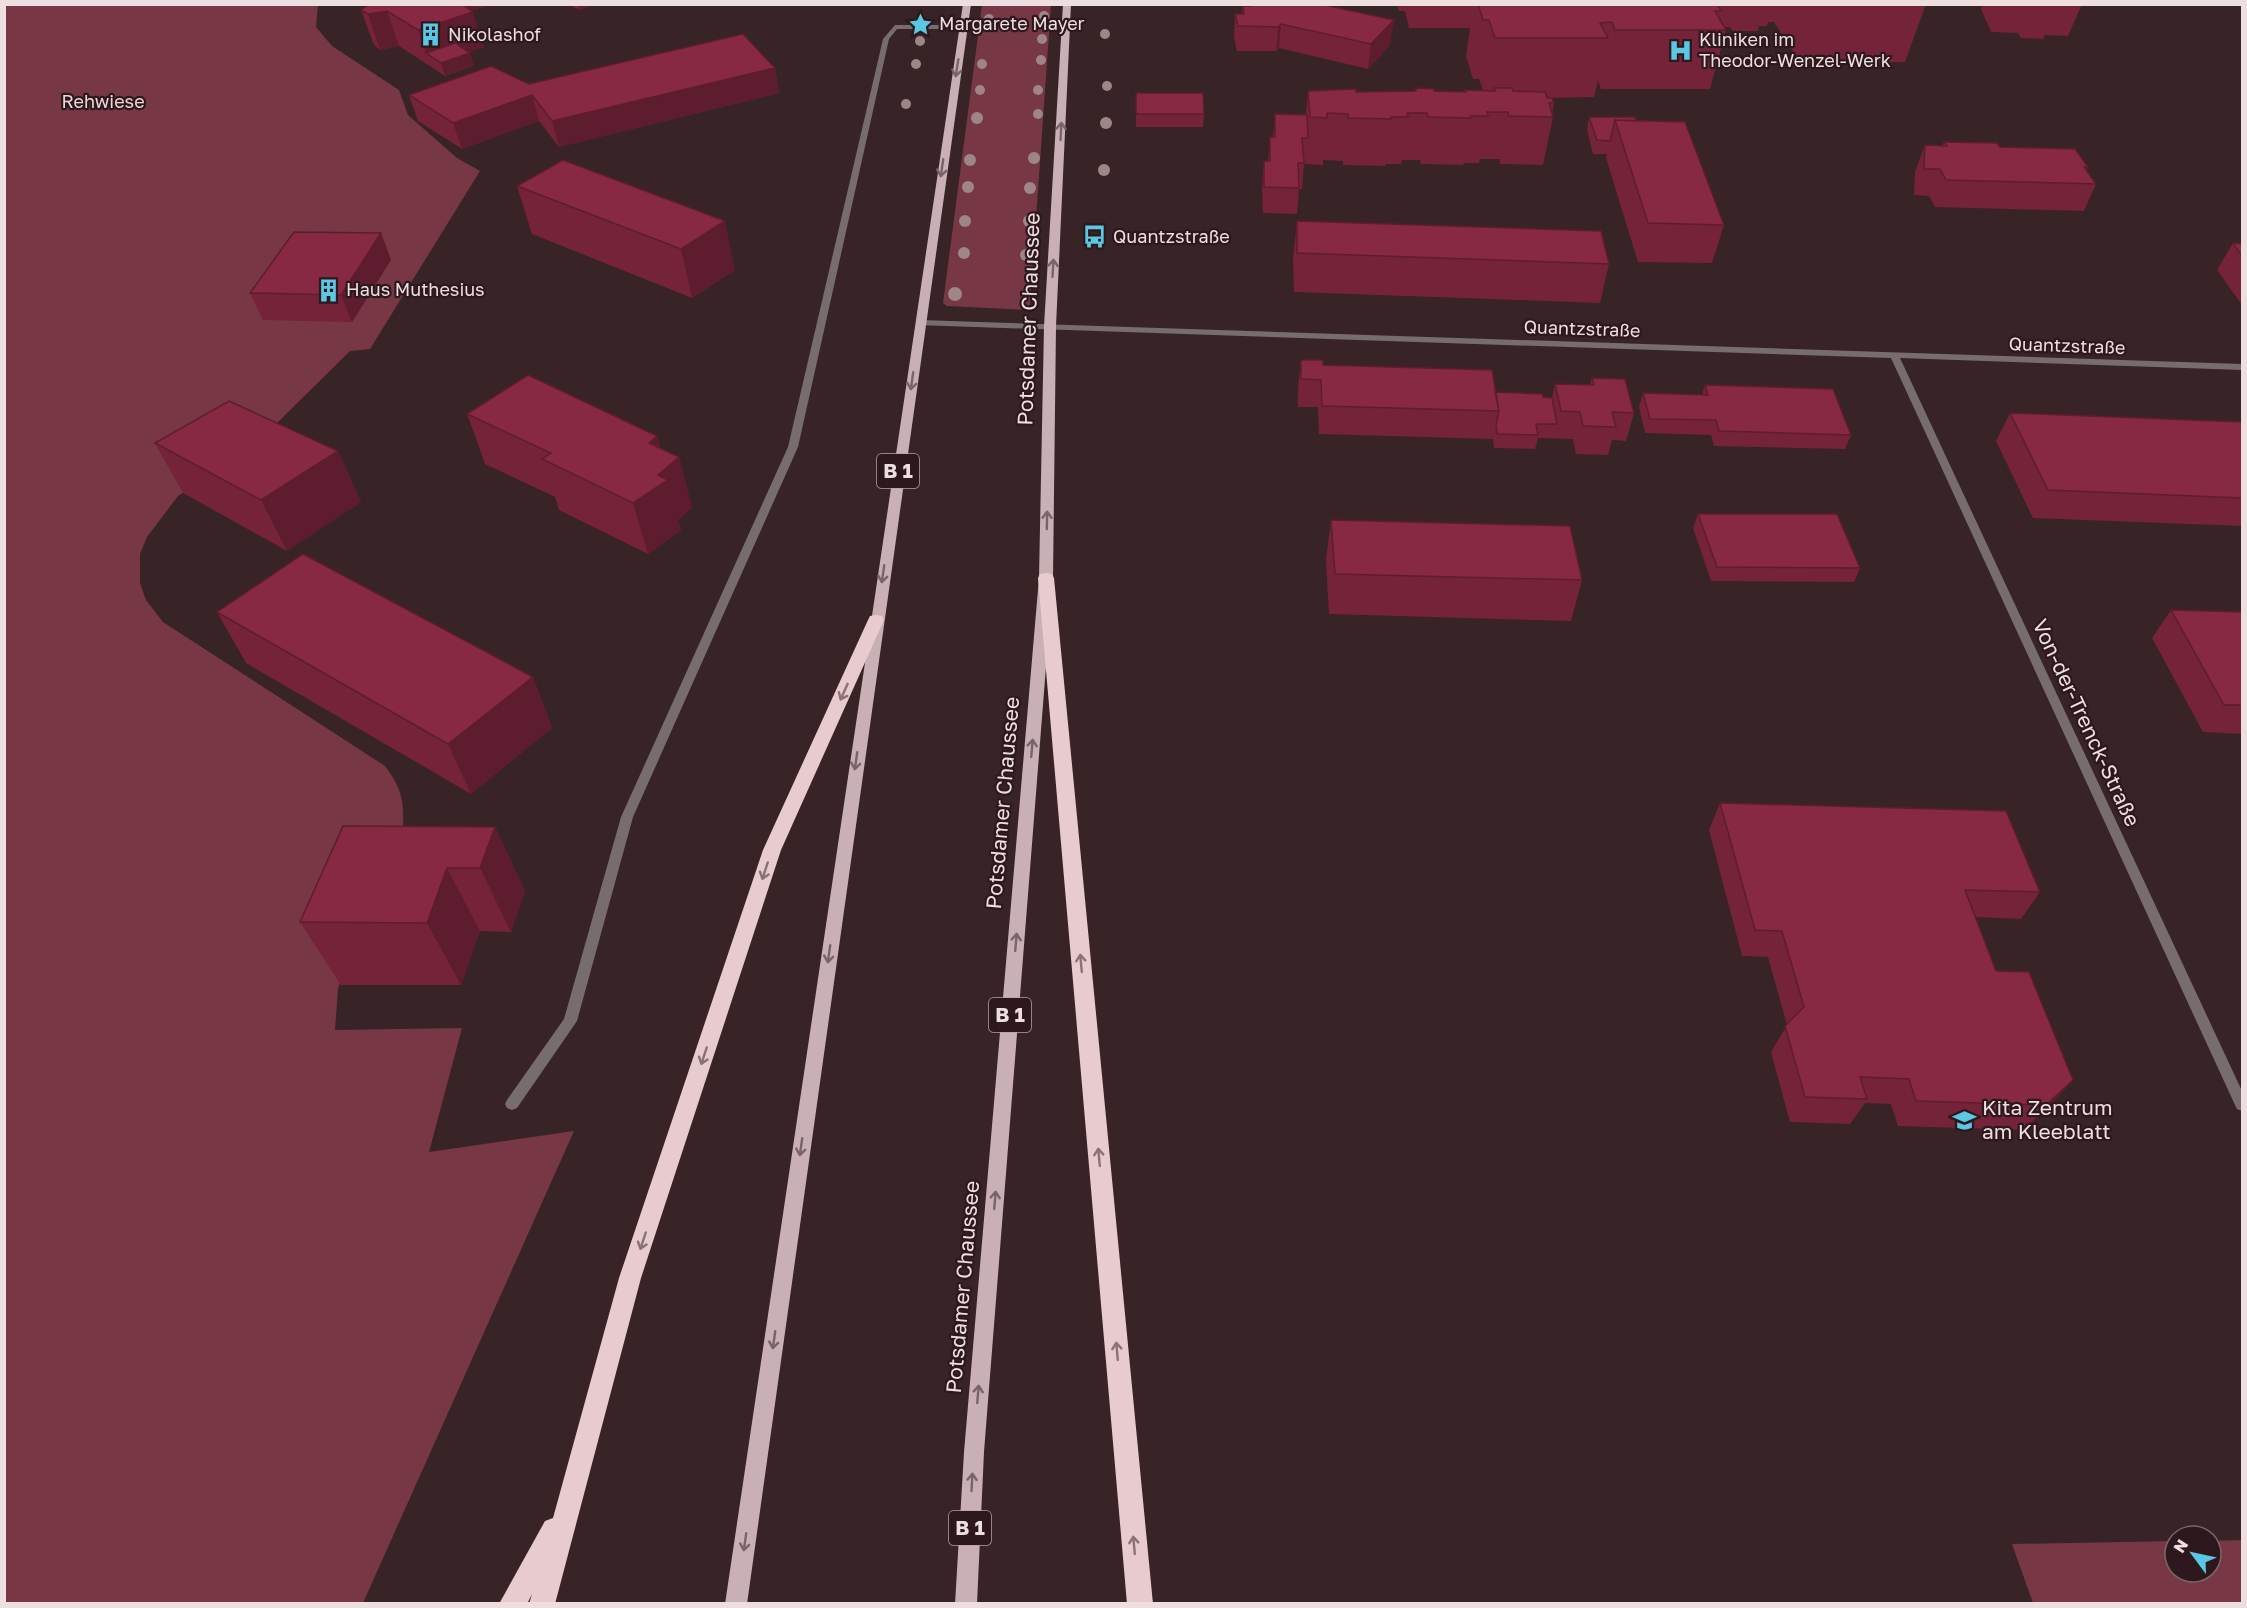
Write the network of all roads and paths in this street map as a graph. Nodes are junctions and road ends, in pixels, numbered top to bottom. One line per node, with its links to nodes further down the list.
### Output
1 (967, 4): 3 (main road, B 1)
2 (1067, 4): 5 (main road, Potsdamer Chaussee / B 1, one-way to 2)
3 (964, 27): 4 (main road, B 1, one-way to 4); 10 (street)
4 (920, 323): 5 (street, Quantzstraße); 9 (main road, B 1, one-way to 9)
5 (1050, 326): 6 (street, Quantzstraße); 8 (main road, Potsdamer Chaussee / B 1, one-way to 5)
6 (1895, 357): 7 (street, Quantzstraße); 11 (street, Von-der-Trenck-Straße)
7 (2242, 368)
8 (1046, 578): 16 (main road, Potsdamer Chaussee / B 1, one-way to 8); 17 (highway, one-way to 8)
9 (876, 620): 12 (highway, one-way to 12); 15 (main road, B 1, one-way to 15)
10 (512, 1104)
11 (2242, 1105)
12 (567, 1508): 13 (highway); 14 (highway)
13 (512, 1604)
14 (542, 1604)
15 (736, 1604)
16 (966, 1604)
17 (1140, 1604)

